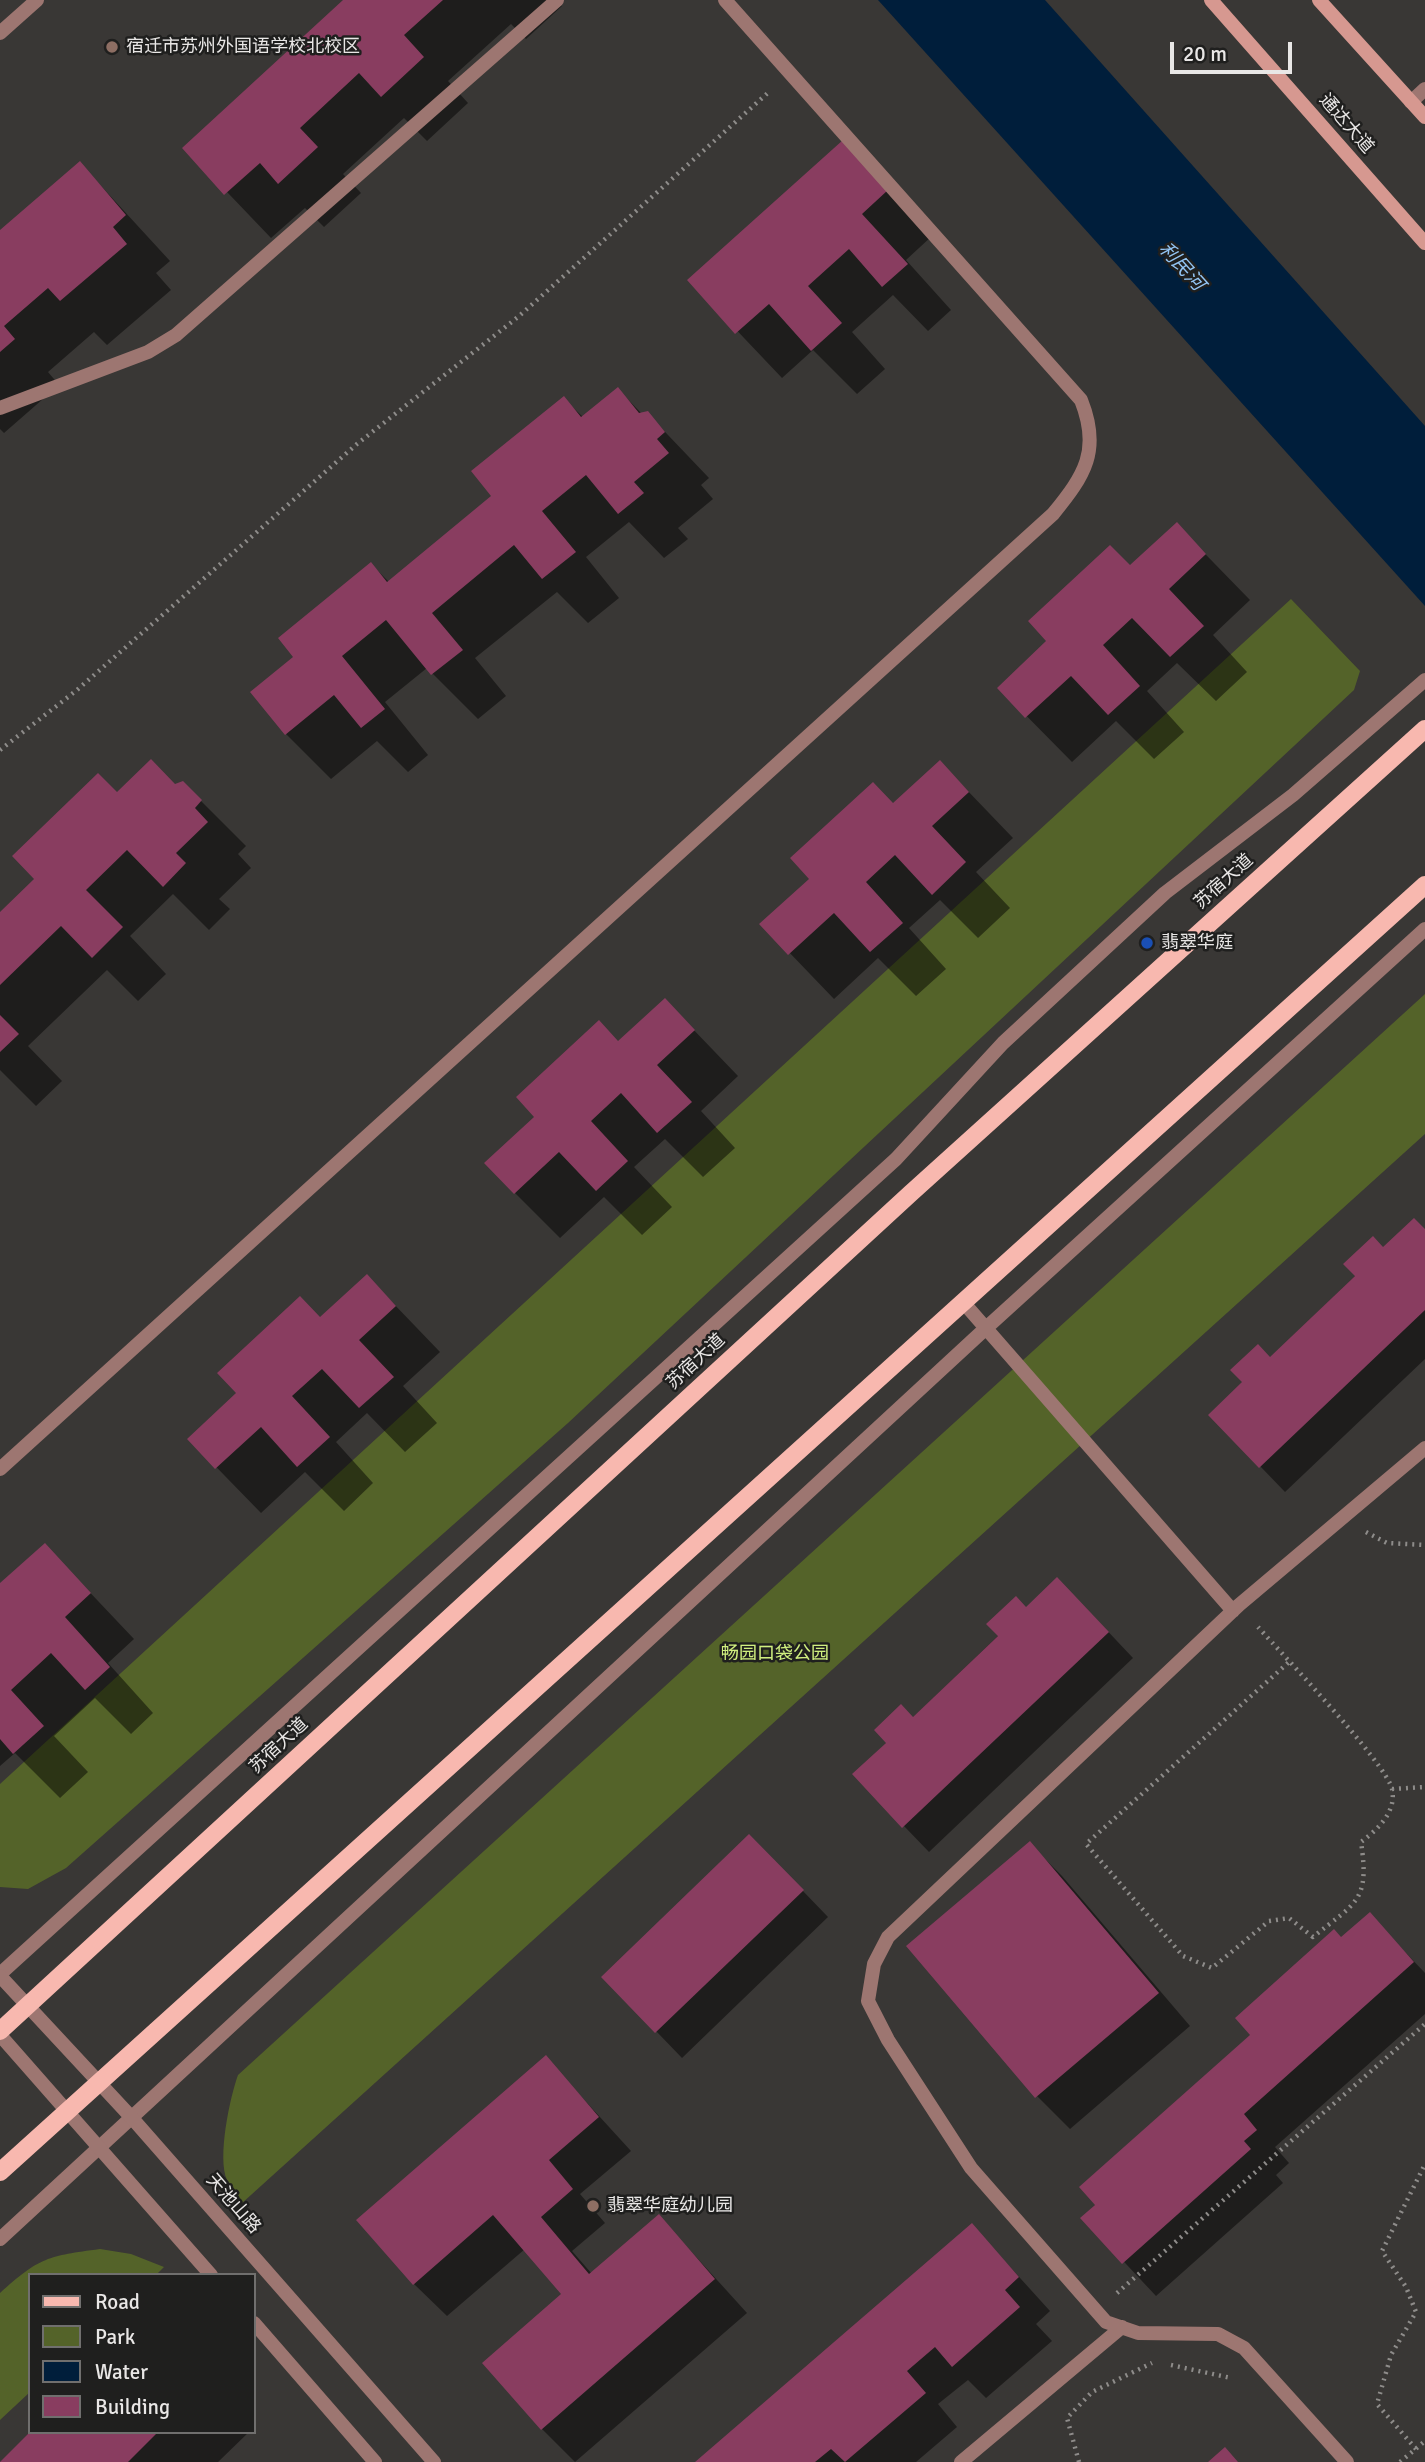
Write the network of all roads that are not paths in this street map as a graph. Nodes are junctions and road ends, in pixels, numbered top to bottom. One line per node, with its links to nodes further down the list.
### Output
1 (37, 0): 6 (street)
2 (558, 0): 11 (street)
3 (725, 0): 19 (street)
4 (1210, 0): 10 (main road, 通达大道)
5 (1319, 0): 8 (main road)
6 (0, 33)
7 (1425, 89): 8 (street)
8 (1411, 102): 9 (main road)
9 (1425, 117)
10 (1425, 243)
11 (0, 408)
12 (1425, 680): 21 (street)
13 (1425, 729): 22 (main road, 苏宿大道)
14 (1425, 885): 16 (main road)
15 (1425, 929): 17 (street)
16 (963, 1303): 17 (street); 24 (main road)
17 (985, 1329): 20 (street); 26 (street)
18 (1425, 1448): 20 (street)
19 (0, 1469)
20 (1236, 1608): 32 (street)
21 (0, 1975): 22 (street, 天池山路)
22 (28, 2006): 23 (main road, 苏宿大道); 24 (street, 天池山路)
23 (0, 2033): 25 (street)
24 (98, 2082): 25 (main road); 26 (street, 天池山路)
25 (67, 2110): 27 (street); 28 (main road)
26 (132, 2118): 27 (street); 34 (street, 天池山路)
27 (100, 2148): 29 (street); 30 (street)
28 (0, 2172)
29 (0, 2239)
30 (209, 2273)
31 (256, 2325): 33 (street)
32 (1122, 2327): 35 (street); 36 (street)
33 (375, 2462)
34 (434, 2462)
35 (961, 2462)
36 (1346, 2462)

